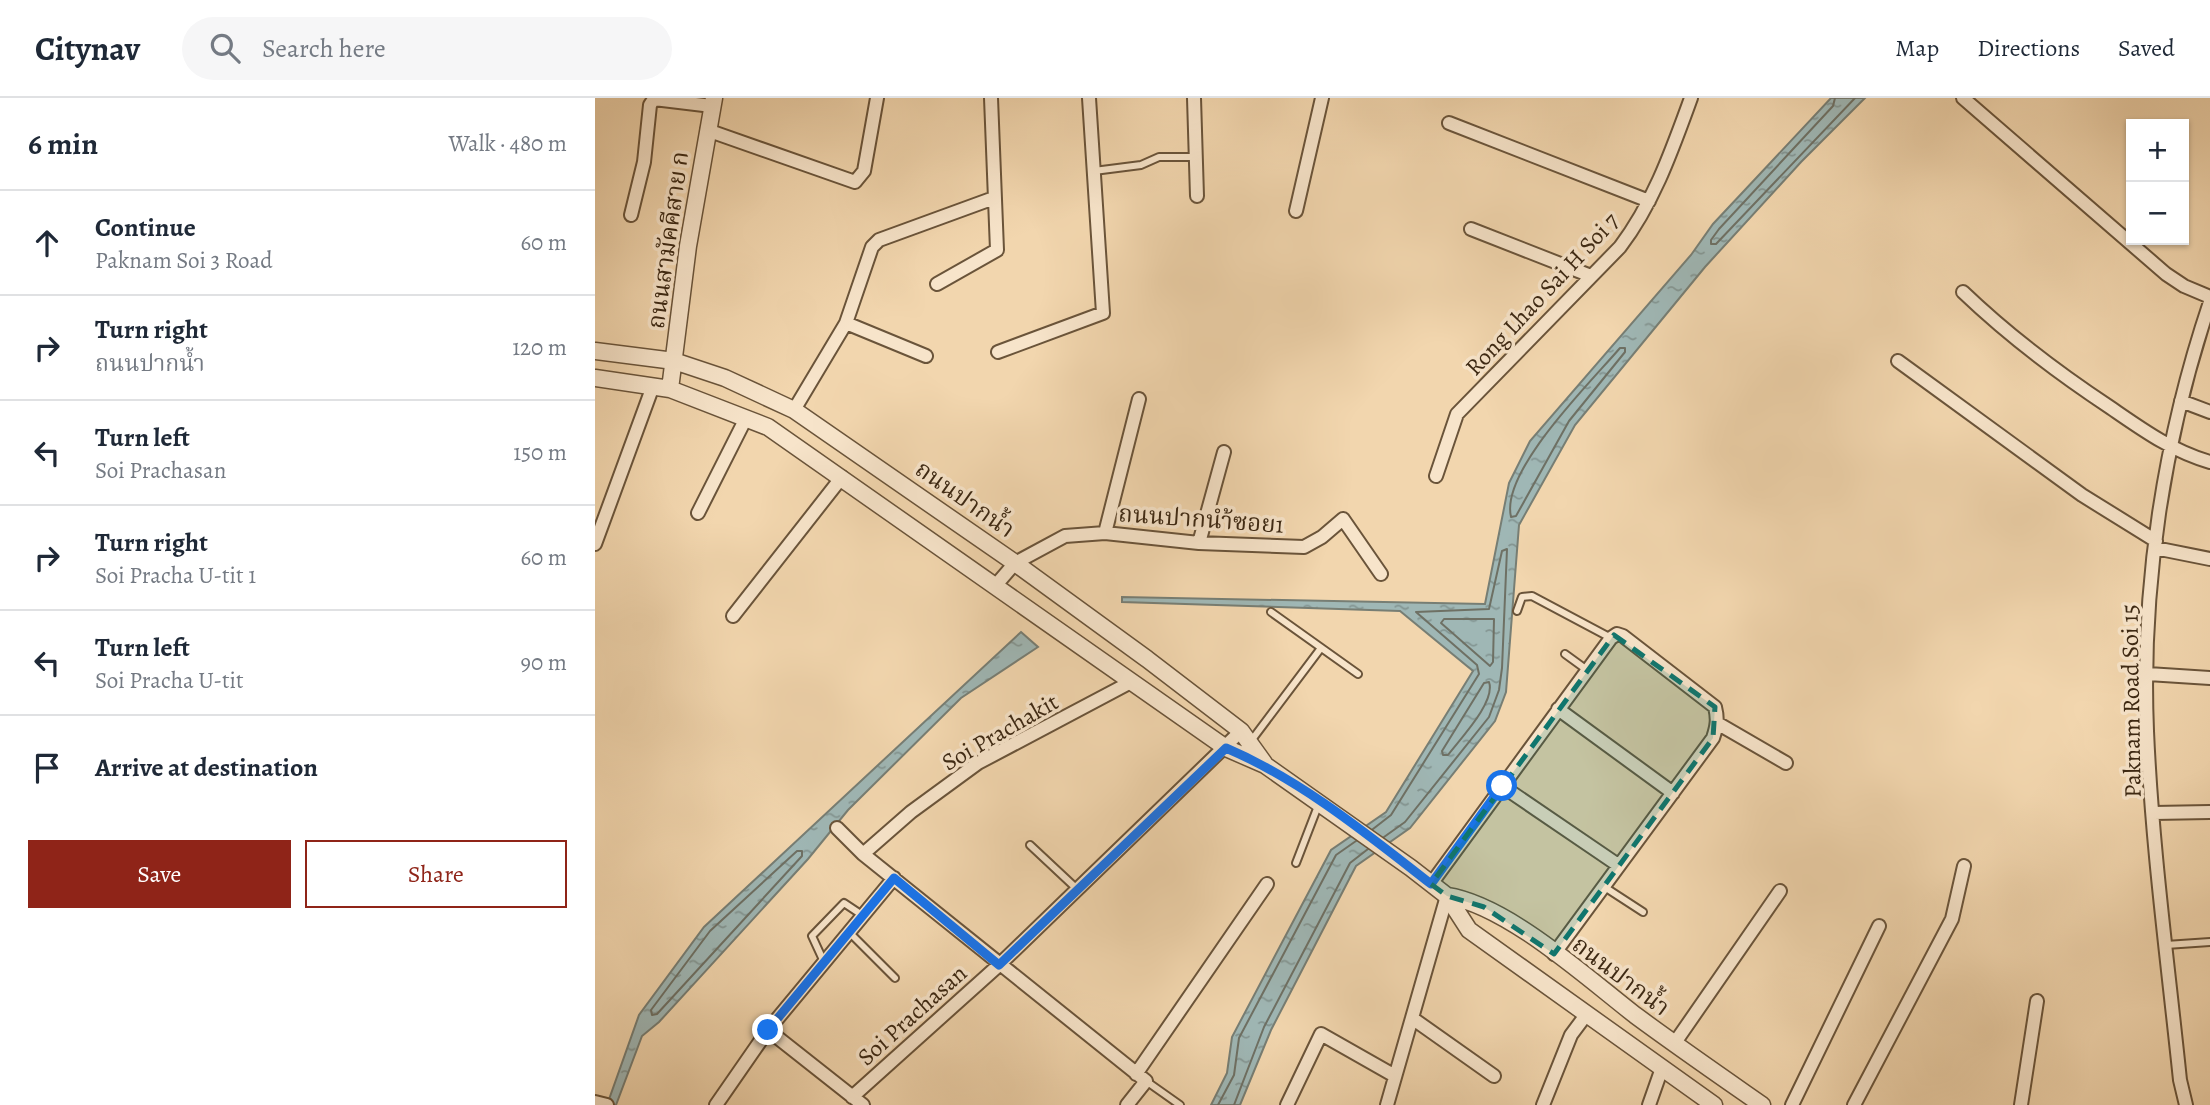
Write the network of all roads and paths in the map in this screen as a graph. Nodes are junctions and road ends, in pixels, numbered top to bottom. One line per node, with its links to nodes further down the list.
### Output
1 (877, 98): 10 (street)
2 (991, 98): 14 (street)
3 (1089, 98): 12 (street)
4 (1194, 98): 11 (street)
5 (1322, 98): 16 (street)
6 (1691, 98): 15 (street, Rong Lhao Sai H Soi 7)
7 (1963, 98): 22 (street)
8 (713, 102): 10 (street, ถนนสามัคคีสาย ก); 17 (street)
9 (1449, 123): 15 (street)
10 (707, 130): 27 (street, ถนนสามัคคีสาย ก)
11 (1196, 157): 12 (lane); 13 (street)
12 (1094, 171): 25 (street)
13 (1197, 196)
14 (994, 198): 20 (street); 23 (street)
15 (1649, 201): 19 (street, Rong Lhao Sai H Soi 7)
16 (1296, 211)
17 (631, 215)
18 (1471, 229): 19 (street)
19 (1591, 276): 40 (street, Rong Lhao Sai H Soi 7)
20 (937, 284)
21 (1963, 292): 37 (street)
22 (2210, 300): 33 (street, Paknam Road Soi 15)
23 (846, 323): 26 (street); 34 (street)
24 (595, 351): 27 (street, ถนนปากน้ำ)
25 (998, 352)
26 (926, 356)
27 (674, 361): 31 (street, ถนนสามัคคีสาย ก); 34 (street, ถนนปากน้ำ)
28 (1898, 361): 46 (street)
29 (595, 378): 30 (street, ถนนปากน้ำ)
30 (653, 386): 31 (street, ถนนปากน้ำ); 45 (street)
31 (670, 389): 36 (street, ถนนปากน้ำ)
32 (1139, 399): 43 (street)
33 (2181, 401): 35 (street); 37 (street, Paknam Road Soi 15)
34 (795, 410): 48 (street, ถนนปากน้ำ)
35 (2210, 412)
36 (746, 418): 41 (street, ถนนปากน้ำ); 42 (street)
37 (2170, 447): 39 (street); 46 (street, Paknam Road Soi 15)
38 (1224, 452): 44 (street)
39 (2210, 462)
40 (1436, 476)
41 (842, 477): 50 (street, ถนนปากน้ำ); 53 (street)
42 (698, 513)
43 (1105, 533): 44 (street, ถนนปากนำ้ซอย1); 48 (street, ถนนปากนำ้ซอย1)
44 (1199, 542): 49 (street, ถนนปากนำ้ซอย1)
45 (595, 544)
46 (2156, 545): 47 (street); 59 (street, Paknam Road Soi 15)
47 (2210, 559)
48 (1015, 563): 50 (street, ถนนปากนำ้ซอย1); 64 (street, ถนนปากน้ำ)
49 (1381, 574)
50 (996, 585): 61 (street, ถนนปากน้ำ)
51 (1517, 611): 54 (lane)
52 (1272, 612): 55 (lane)
53 (733, 616)
54 (1615, 636): 57 (street); 63 (street)
55 (1321, 648): 58 (lane); 64 (lane)
56 (1565, 654): 57 (lane)
57 (1587, 670): 62 (street)
58 (1358, 674)
59 (2148, 674): 60 (street); 70 (street, Paknam Road Soi 15)
60 (2210, 678)
61 (1131, 682): 64 (street, ถนนปากน้ำ); 73 (street, Soi Prachakit)
62 (1558, 709): 66 (street); 67 (street)
63 (1717, 723): 65 (street); 67 (street)
64 (1239, 744): 68 (street, ถนนปากน้ำ); 81 (street, Soi Prachasan)
65 (1786, 763)
66 (1502, 786): 75 (street); 79 (street)
67 (1673, 793): 75 (street)
68 (1320, 802): 74 (lane); 79 (street, ถนนปากน้ำ)
69 (2210, 812): 70 (street)
70 (2154, 813): 89 (street, Paknam Road Soi 15)
71 (837, 828): 73 (street)
72 (1030, 845): 81 (lane)
73 (863, 853): 77 (street)
74 (1296, 863)
75 (1618, 865): 80 (street)
76 (1965, 866): 114 (street)
77 (894, 878): 85 (street); 92 (street)
78 (1266, 884): 102 (street)
79 (1431, 884): 83 (street, ถนนปากน้ำ)
80 (1603, 886): 84 (lane); 90 (street)
81 (1078, 890): 92 (street, Soi Prachasan)
82 (1780, 891): 98 (street)
83 (1447, 896): 90 (street, ถนนปากน้ำ); 95 (street, ถนนปากน้ำ); 96 (street)
84 (1643, 912)
85 (862, 915): 87 (street); 91 (lane)
86 (1879, 926): 113 (street)
87 (848, 932): 91 (street); 93 (lane)
88 (2210, 942): 89 (lane)
89 (2166, 945): 116 (street, Paknam Road Soi 15)
90 (1555, 954): 98 (street, ถนนปากน้ำ)
91 (824, 961): 97 (street)
92 (999, 965): 102 (street); 103 (street, Soi Prachasan)
93 (895, 978)
94 (2037, 1001): 115 (street)
95 (1586, 1015): 99 (street, ถนนปากน้ำ); 109 (street)
96 (1412, 1018): 100 (street); 101 (street)
97 (768, 1030): 103 (street); 104 (street)
98 (1674, 1044): 112 (street, ถนนปากน้ำ)
99 (1662, 1068): 110 (street); 111 (street, ถนนปากน้ำ)
100 (1395, 1076): 107 (street); 108 (street)
101 (1494, 1076)
102 (1141, 1078): 105 (street); 106 (lane)
103 (857, 1101)
104 (716, 1105)
105 (1127, 1105)
106 (1180, 1105)
107 (1287, 1105)
108 (1387, 1105)
109 (1543, 1105)
110 (1649, 1105)
111 (1714, 1105)
112 (1762, 1105)
113 (1792, 1105)
114 (1854, 1105)
115 (2021, 1105)
116 (2186, 1105)

